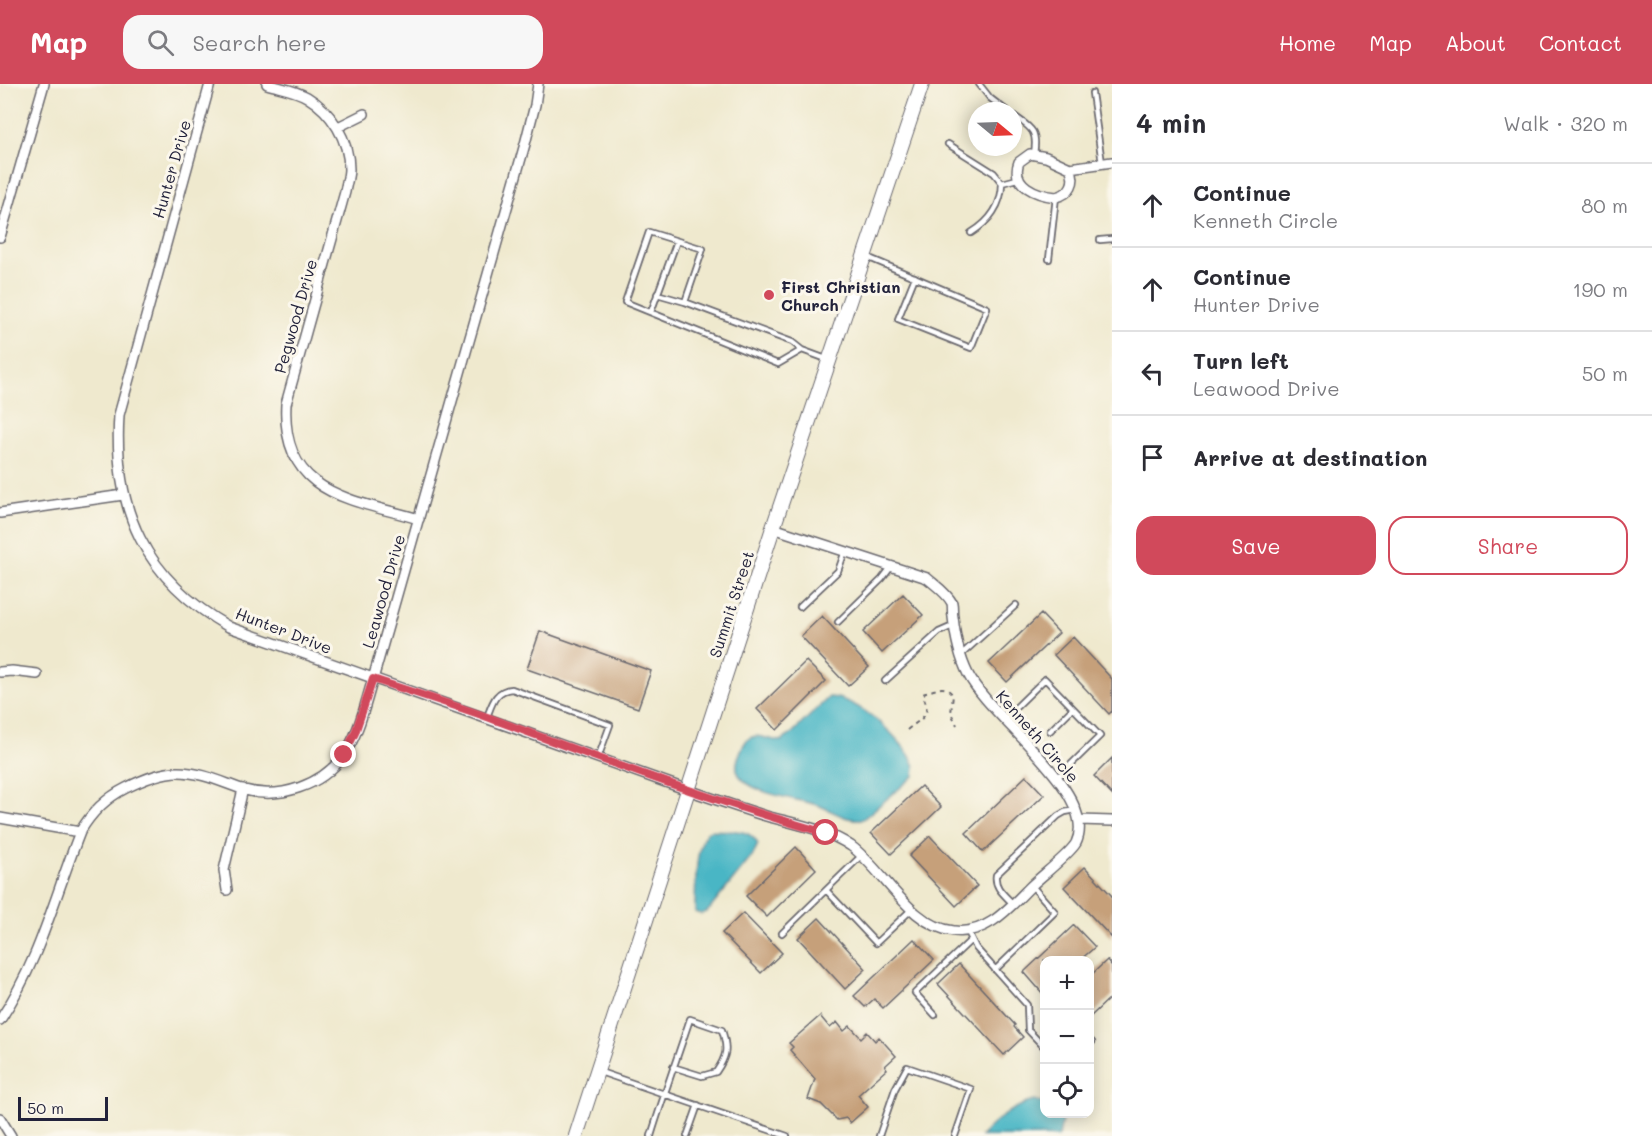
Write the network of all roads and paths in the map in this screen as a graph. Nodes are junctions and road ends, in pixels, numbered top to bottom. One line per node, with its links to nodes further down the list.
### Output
1 (44, 84): 20 (street)
2 (210, 84): 32 (street, Hunter Drive)
3 (267, 84): 11 (street, Pegwood Drive)
4 (538, 84): 34 (street, Leawood Drive)
5 (922, 84): 24 (main road, Summit Street)
6 (979, 84): 8 (lane)
7 (1092, 93): 14 (lane)
8 (995, 102)
9 (364, 114): 11 (street)
10 (1022, 122): 13 (lane)
11 (338, 127): 34 (street, Pegwood Drive)
12 (948, 144): 17 (lane)
13 (1034, 154): 15 (street); 16 (street)
14 (1107, 163): 15 (street)
15 (1070, 168): 18 (street)
16 (1017, 179): 17 (lane); 18 (street)
17 (1002, 183): 19 (lane)
18 (1056, 197): 25 (lane)
19 (971, 233)
20 (0, 237)
21 (1112, 239): 22 (lane)
22 (1100, 240)
23 (677, 241): 27 (lane); 28 (lane); 29 (lane)
24 (864, 255): 26 (lane); 31 (main road, Summit Street)
25 (1049, 260)
26 (915, 277): 26 (lane)
27 (657, 294): 28 (lane); 29 (lane)
28 (685, 302): 30 (lane)
29 (651, 312): 30 (lane)
30 (802, 350): 31 (lane)
31 (830, 360): 35 (main road, Summit Street)
32 (123, 495): 33 (street); 45 (street, Hunter Drive)
33 (0, 513)
34 (419, 519): 45 (street, Leawood Drive)
35 (773, 528): 36 (street, Kenneth Circle); 56 (main road, Summit Street)
36 (845, 551): 37 (street, Kenneth Circle); 39 (lane)
37 (892, 566): 40 (lane); 41 (street, Kenneth Circle)
38 (1016, 605): 42 (lane)
39 (800, 607)
40 (838, 622)
41 (954, 625): 42 (street, Kenneth Circle); 46 (lane)
42 (962, 654): 49 (street, Kenneth Circle)
43 (0, 672): 44 (street)
44 (37, 674)
45 (373, 679): 48 (street, Hunter Drive); 55 (street, Leawood Drive)
46 (885, 681)
47 (1073, 708): 49 (lane); 52 (lane); 54 (lane)
48 (487, 717): 53 (street, Hunter Drive); 53 (lane)
49 (1003, 720): 54 (street, Kenneth Circle)
50 (957, 725): 51 (path)
51 (907, 730)
52 (1050, 731)
53 (598, 758): 56 (street, Hunter Drive)
54 (1058, 777): 57 (street, Kenneth Circle)
55 (243, 789): 60 (street, Leawood Drive); 63 (street)
56 (688, 790): 61 (street); 74 (main road, Summit Street)
57 (1078, 815): 59 (street); 62 (street); 65 (lane)
58 (0, 818): 60 (street)
59 (1112, 821)
60 (80, 832): 71 (street, Leawood Drive)
61 (861, 856): 64 (lane); 66 (street)
62 (1032, 885): 65 (street); 69 (lane)
63 (227, 890)
64 (826, 890): 66 (lane); 67 (lane)
65 (1012, 904): 68 (street)
66 (912, 909): 68 (street)
67 (782, 933)
68 (969, 936): 69 (lane); 70 (lane)
69 (995, 969): 72 (lane)
70 (935, 1015)
71 (0, 1020)
72 (1040, 1043)
73 (673, 1067): 73 (lane); 75 (lane)
74 (597, 1071): 75 (lane); 79 (main road, Summit Street)
75 (664, 1094): 76 (lane); 80 (lane)
76 (698, 1105): 81 (lane); 82 (lane)
77 (0, 1119): 78 (street)
78 (11, 1136)
79 (576, 1136)
80 (651, 1136)
81 (687, 1136)
82 (787, 1136)
83 (879, 1136): 84 (lane)
84 (955, 1136)

